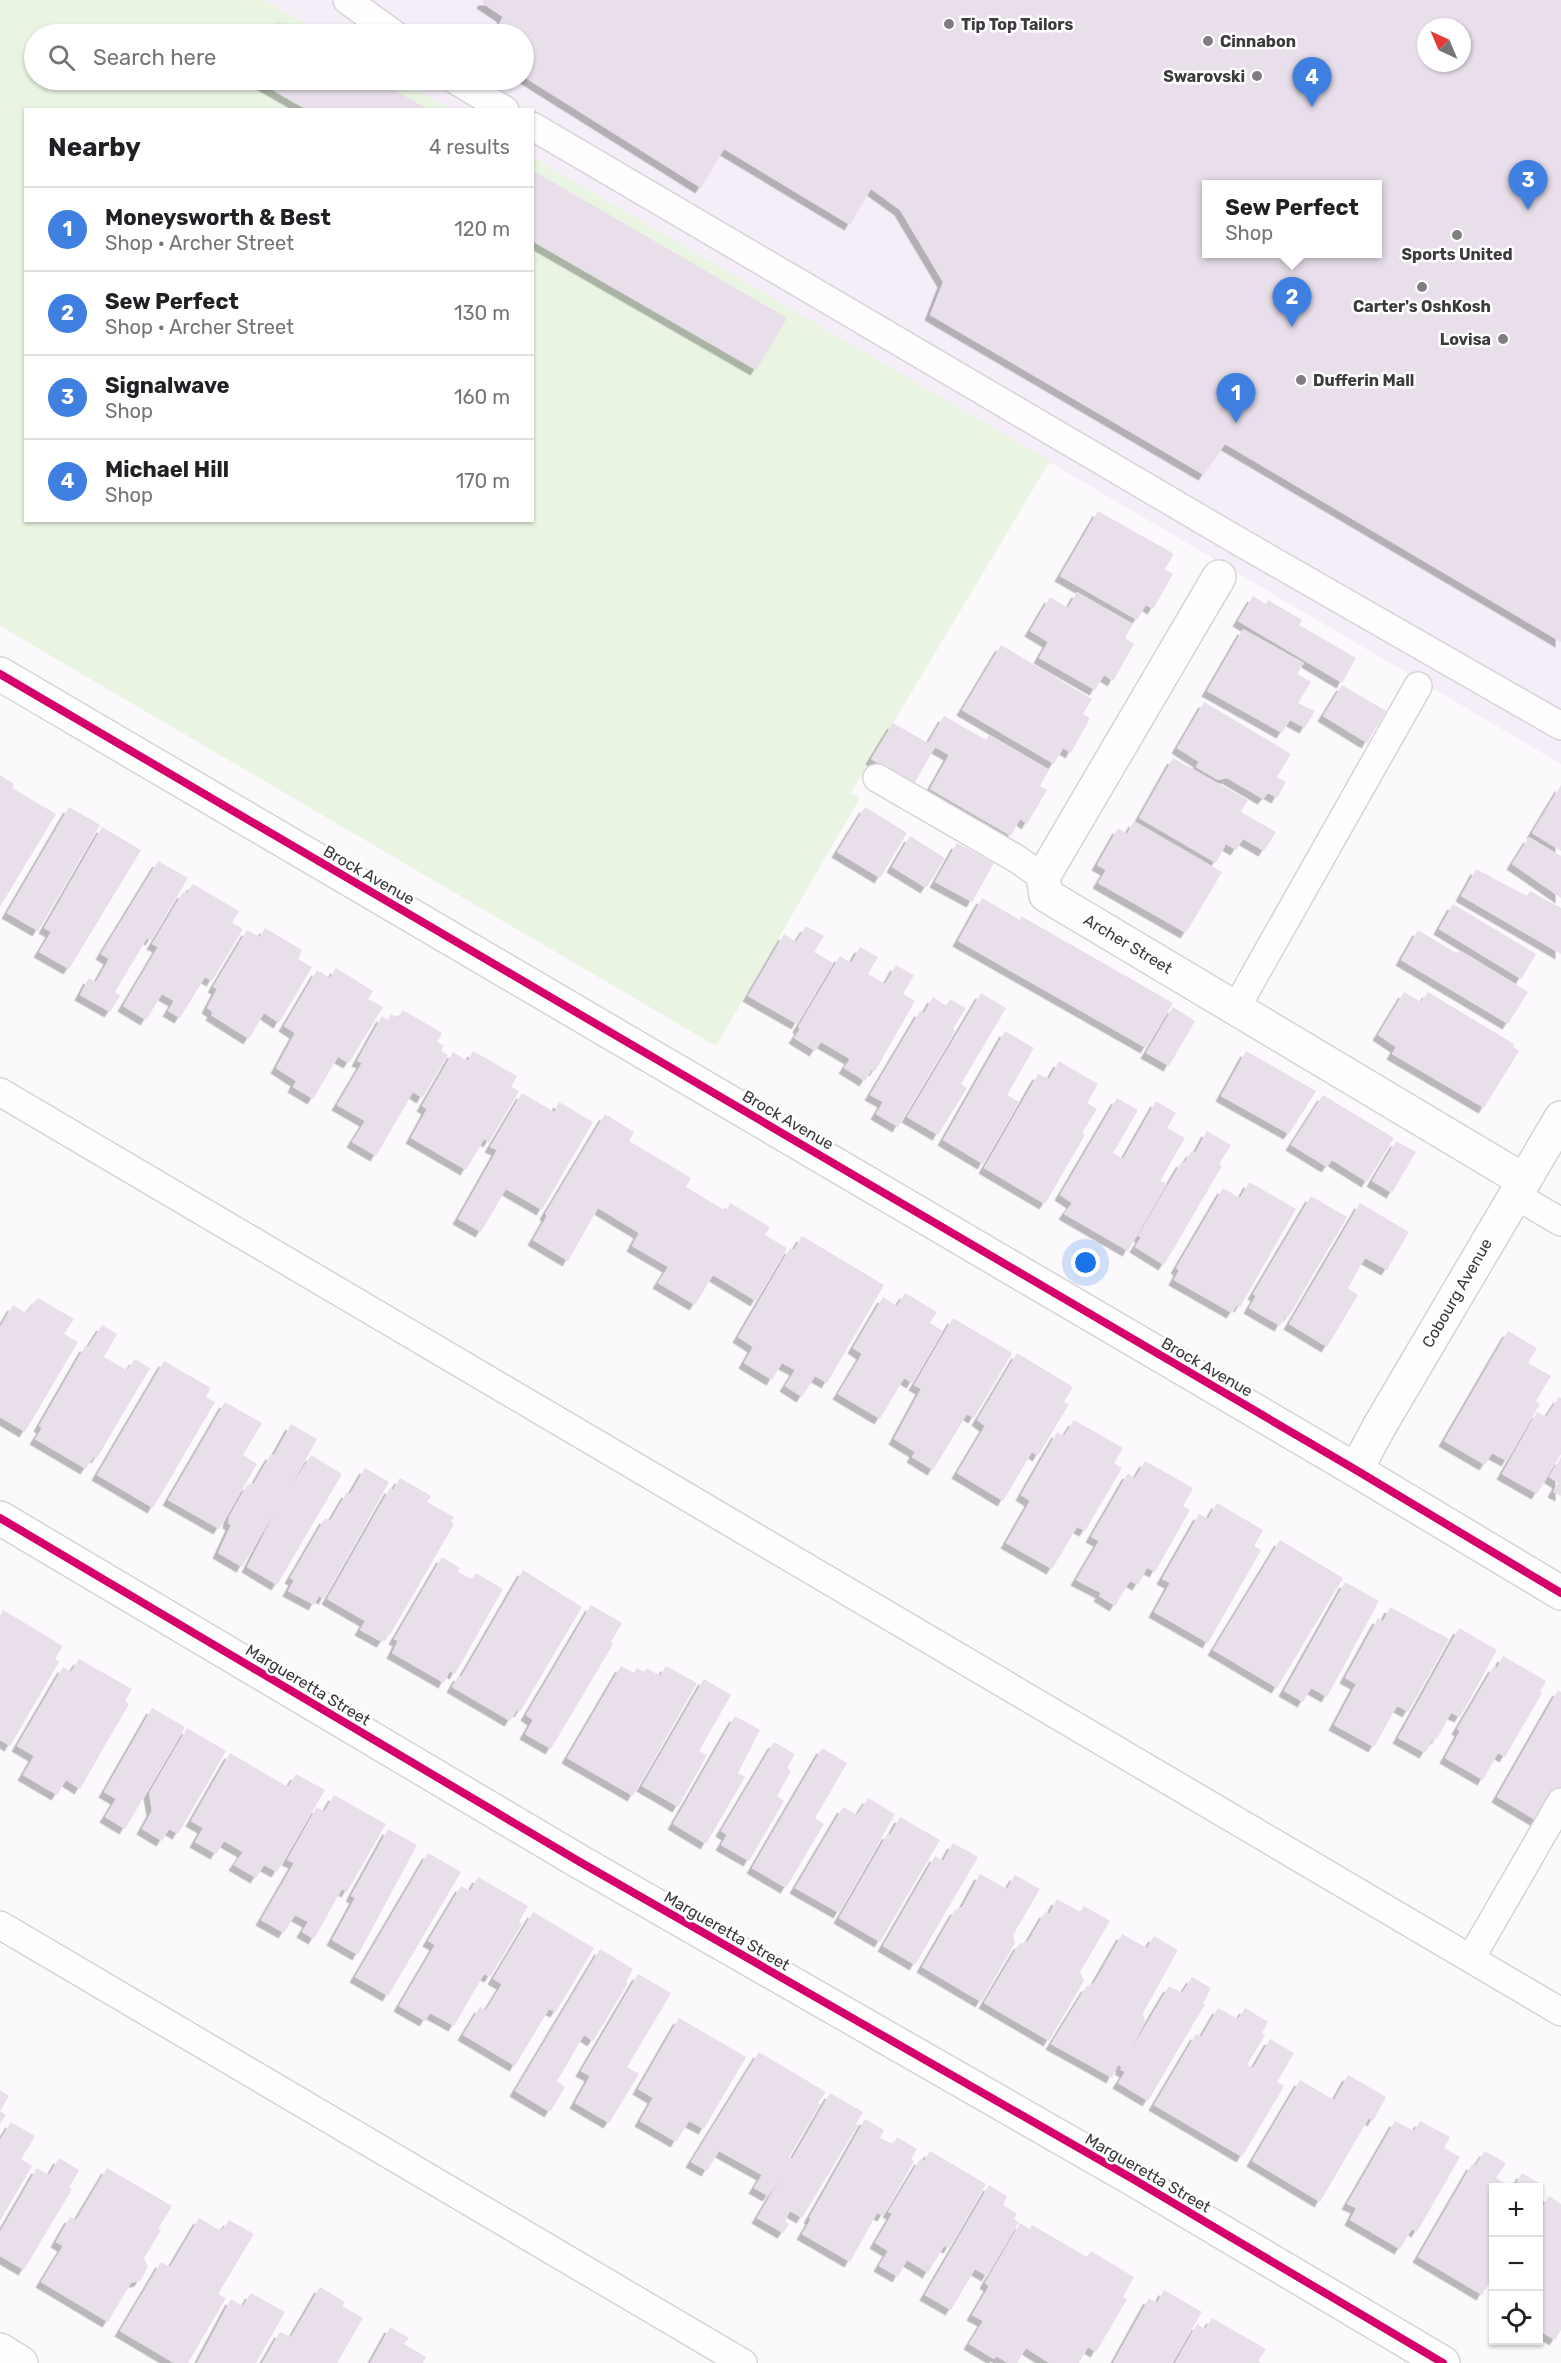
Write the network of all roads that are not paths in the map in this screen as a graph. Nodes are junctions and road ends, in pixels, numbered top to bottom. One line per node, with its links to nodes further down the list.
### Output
1 (347, 0): 2 (lane)
2 (380, 24)
3 (473, 90): 4 (lane)
4 (502, 108)
5 (534, 127): 9 (lane)
6 (1219, 577): 11 (street)
7 (0, 674): 17 (street, Brock Avenue)
8 (1418, 686): 12 (lane)
9 (1561, 726)
10 (876, 778): 11 (lane)
11 (1043, 877): 12 (street, Archer Street)
12 (1236, 1008): 15 (street, Archer Street)
13 (0, 1092): 22 (lane)
14 (1561, 1119): 15 (street, Cobourg Avenue)
15 (1519, 1187): 16 (lane); 17 (street, Cobourg Avenue)
16 (1561, 1222)
17 (1356, 1470): 19 (street, Brock Avenue)
18 (0, 1518): 27 (street, Margueretta Street)
19 (1561, 1593)
20 (1561, 1802): 22 (lane)
21 (0, 1925): 26 (lane)
22 (1470, 1958): 23 (lane)
23 (1561, 2012)
24 (0, 2350): 25 (street)
25 (21, 2363)
26 (743, 2363)
27 (1443, 2363)

